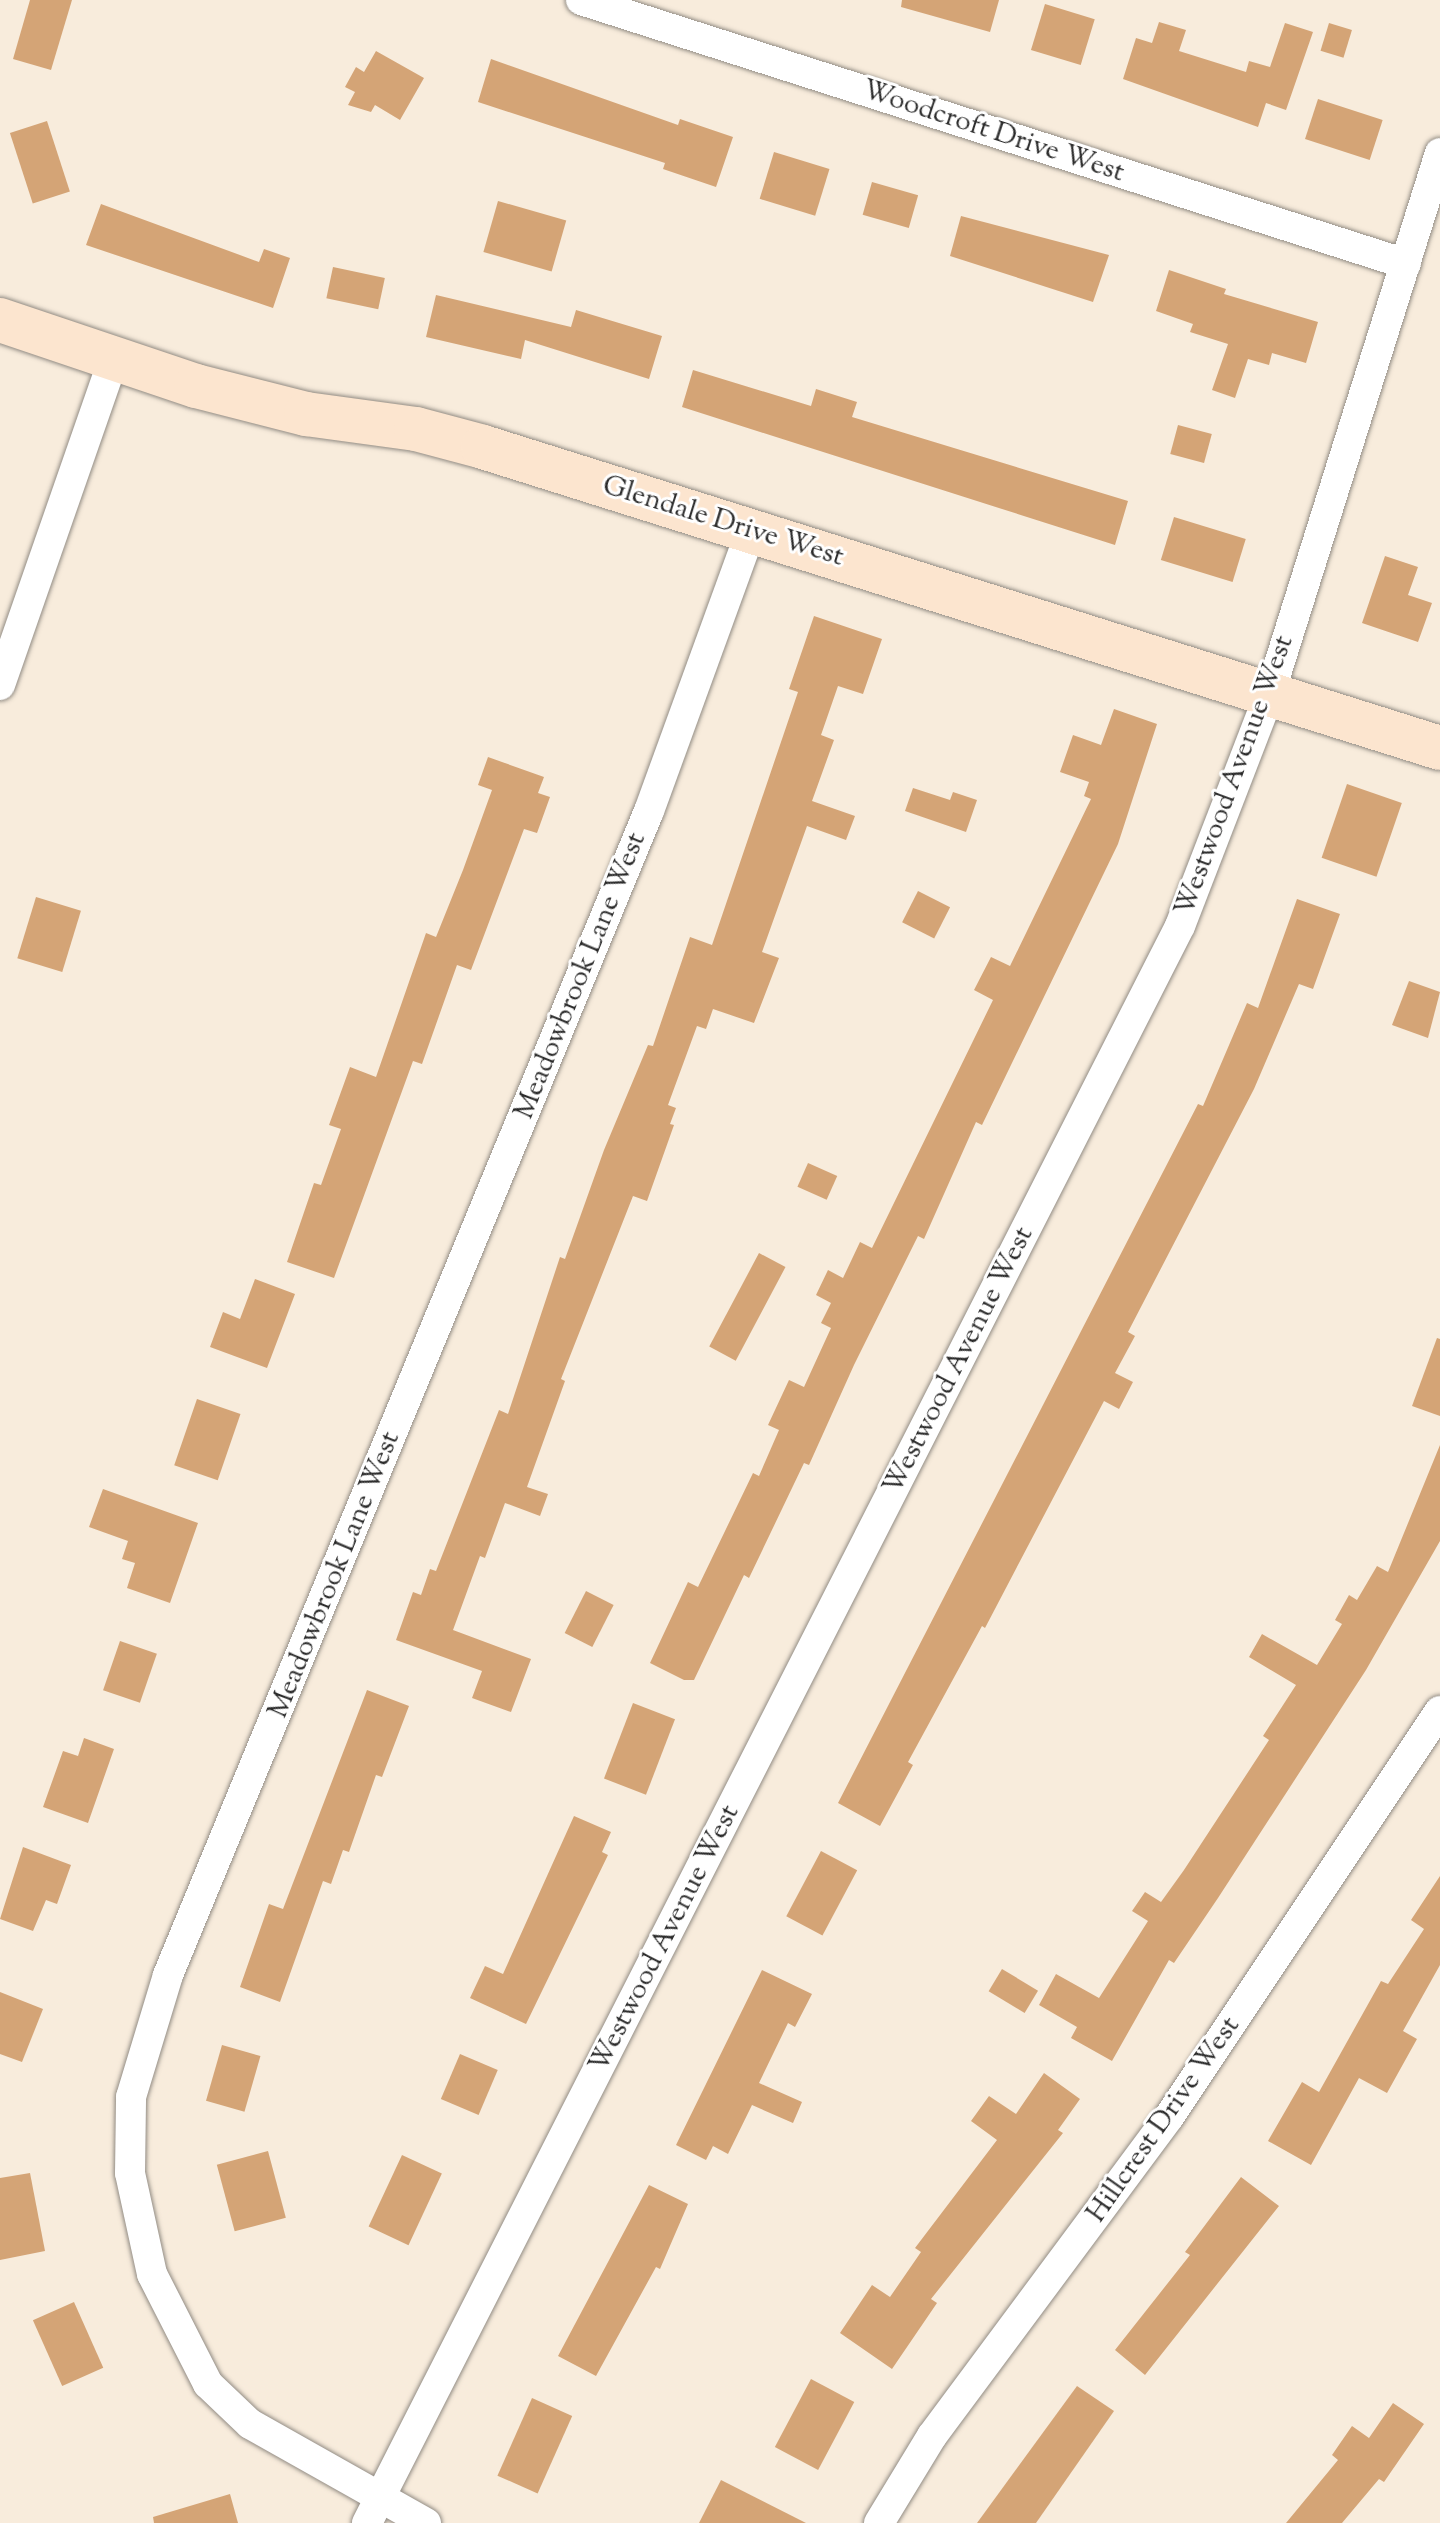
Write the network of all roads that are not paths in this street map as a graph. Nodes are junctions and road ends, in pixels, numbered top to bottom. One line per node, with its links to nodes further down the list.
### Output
1 (581, 0): 3 (street, Woodcroft Drive West)
2 (1440, 153): 3 (street, Westwood Avenue West)
3 (1406, 264): 8 (street, Westwood Avenue West)
4 (0, 320): 5 (street, Glendale Drive West)
5 (113, 360): 6 (street, Glendale Drive West); 7 (street)
6 (751, 531): 8 (street, Glendale Drive West); 11 (street, Meadowbrook Lane West)
7 (0, 685)
8 (1270, 693): 9 (street, Glendale Drive West); 11 (street, Westwood Avenue West)
9 (1440, 748)
10 (1440, 1711): 13 (street, Hillcrest Drive West)
11 (373, 2511): 12 (street, Meadowbrook Lane West)
12 (426, 2523)
13 (879, 2523)

